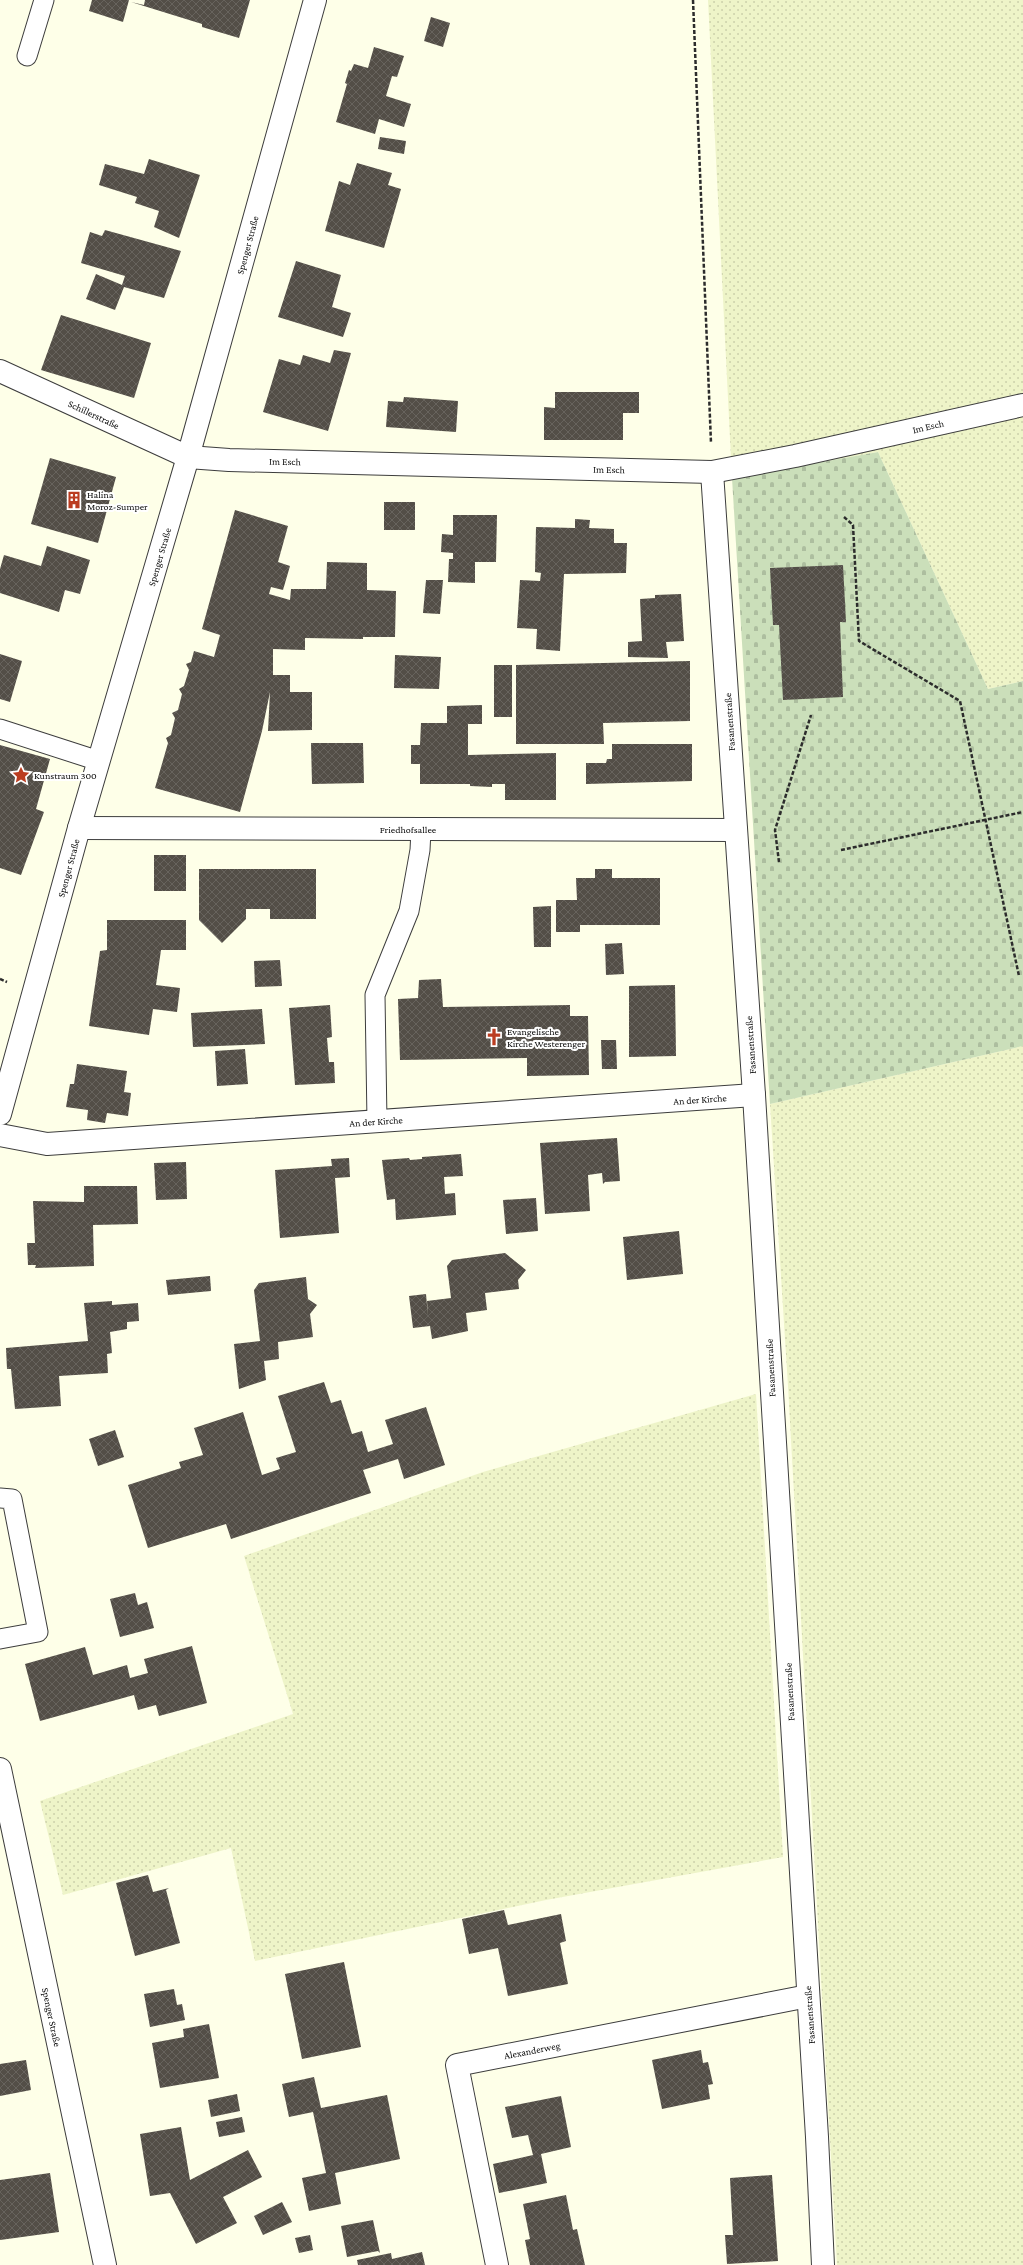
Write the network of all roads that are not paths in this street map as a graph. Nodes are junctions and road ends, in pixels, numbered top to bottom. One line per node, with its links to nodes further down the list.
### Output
1 (44, 0): 3 (lane)
2 (315, 0): 6 (street, Spenger Straße)
3 (28, 56)
4 (1, 378): 6 (street, Schillerstraße)
5 (1023, 405): 7 (street, Im Esch)
6 (188, 457): 7 (street, Im Esch); 9 (street, Spenger Straße)
7 (712, 472): 12 (street, Fasanenstraße)
8 (0, 729): 9 (lane)
9 (100, 761): 10 (street, Spenger Straße)
10 (80, 828): 11 (street, Friedhofsallee); 14 (street, Spenger Straße)
11 (421, 830): 12 (street, Friedhofsallee); 15 (lane)
12 (736, 830): 13 (street, Fasanenstraße)
13 (754, 1095): 15 (street, An der Kirche); 20 (street, Fasanenstraße)
14 (0, 1114)
15 (377, 1121): 16 (street, An der Kirche)
16 (0, 1135)
17 (0, 1498): 18 (lane)
18 (0, 1639)
19 (0, 1769): 21 (street, Spenger Straße)
20 (808, 1996): 22 (street, Alexanderweg); 23 (street, Fasanenstraße)
21 (105, 2265)
22 (497, 2265)
23 (823, 2265)

